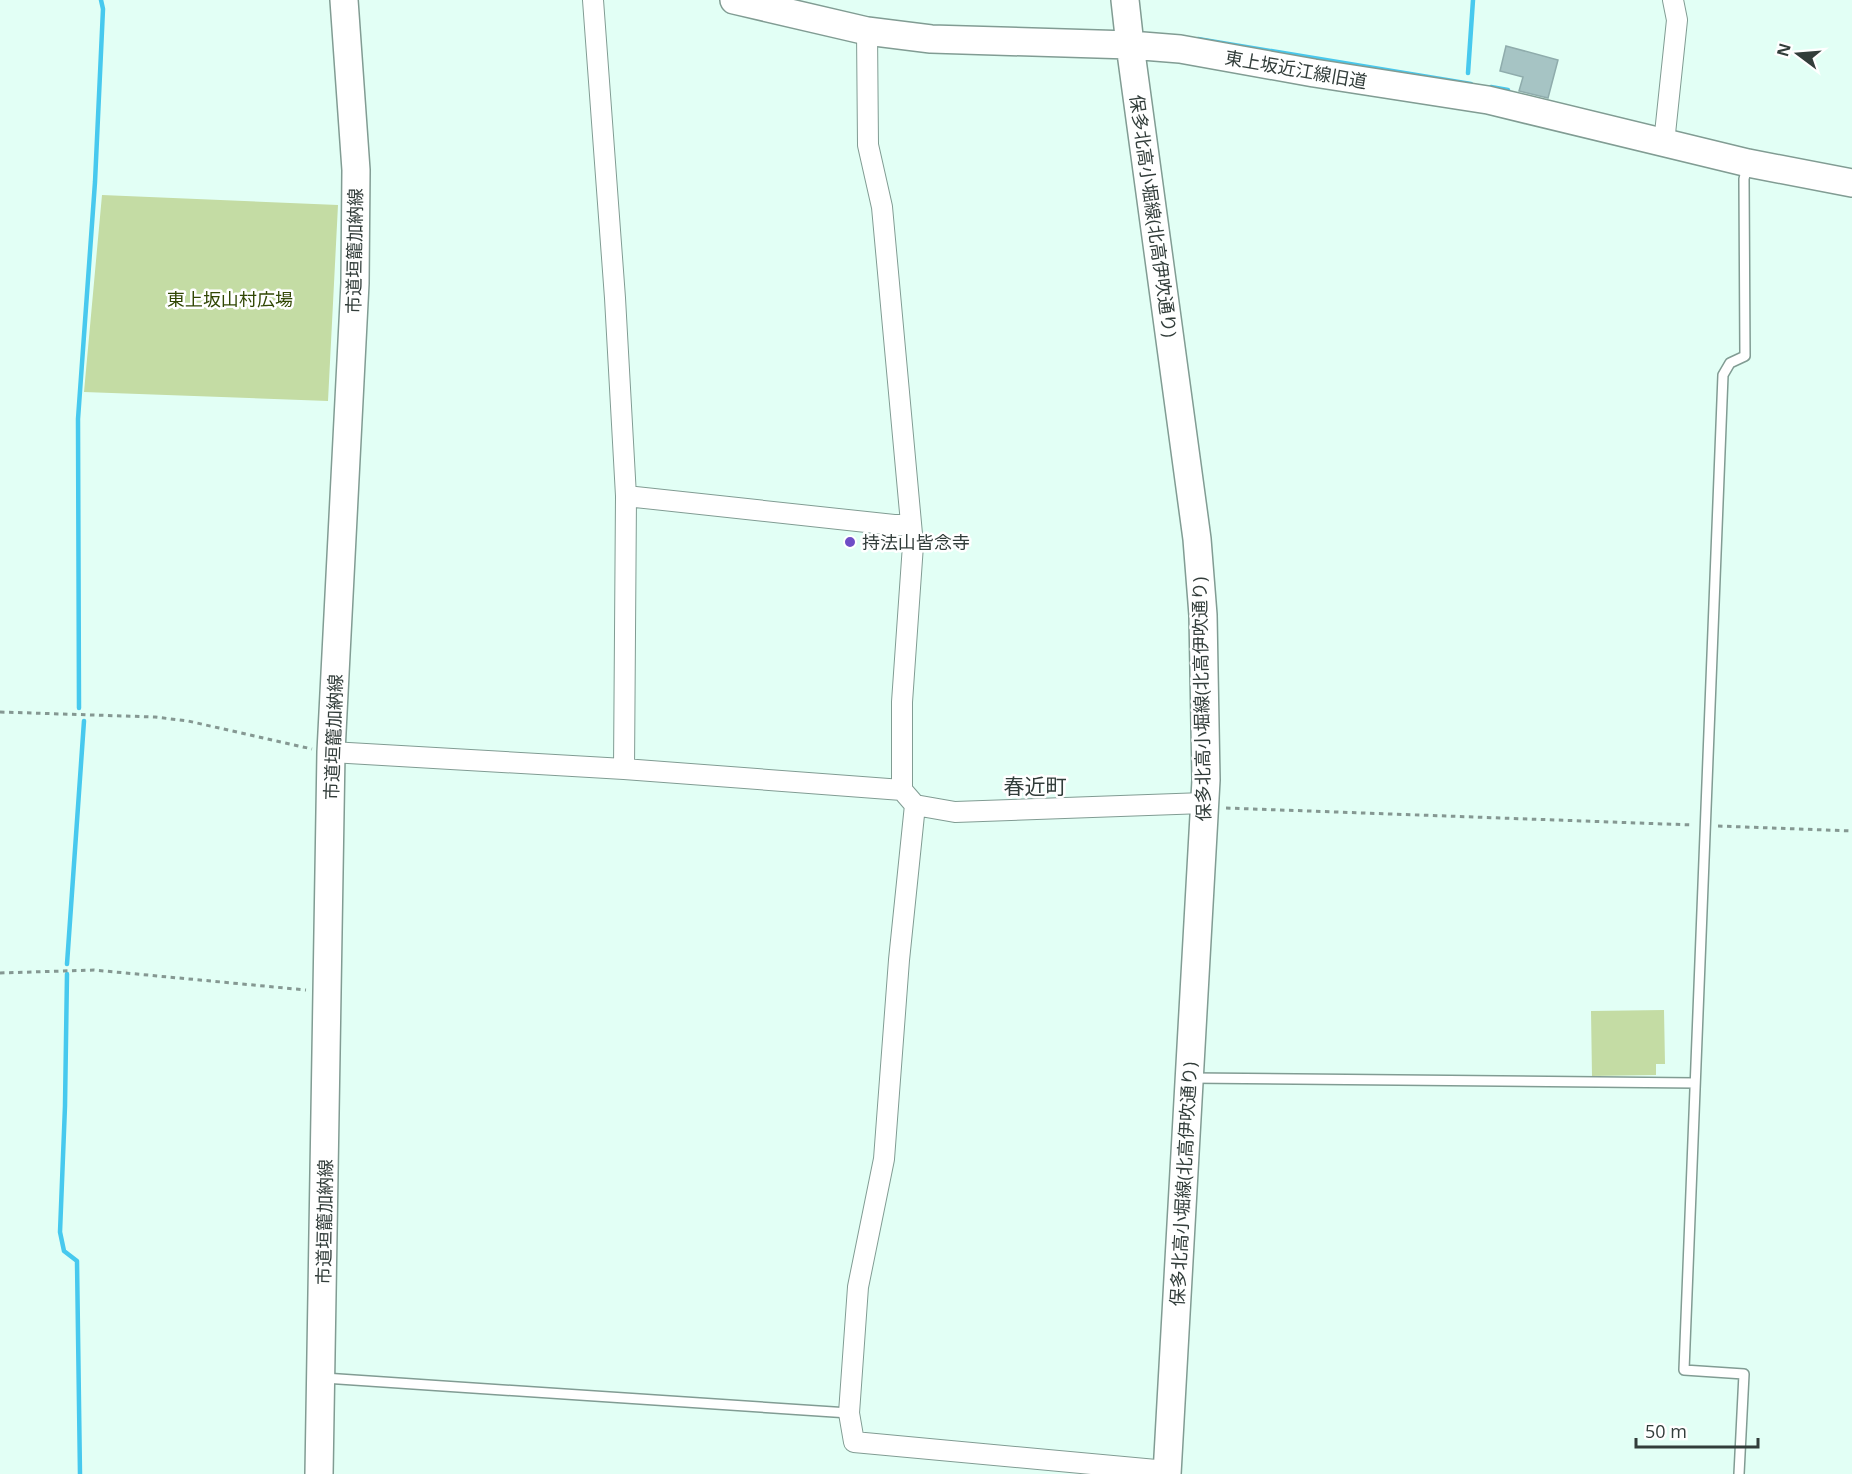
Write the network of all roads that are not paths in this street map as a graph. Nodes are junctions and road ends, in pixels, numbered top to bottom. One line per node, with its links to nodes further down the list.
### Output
1 (344, 0): 13 (street, 市道垣籠加納線)
2 (593, 0): 11 (street)
3 (734, 0): 6 (street, 東上坂近江線旧道)
4 (1125, 0): 7 (street, 保多北高小堀線(北高伊吹通り))
5 (1673, 0): 8 (street)
6 (867, 31): 7 (street, 東上坂近江線旧道); 12 (street)
7 (1130, 45): 8 (street, 東上坂近江線旧道); 16 (street, 保多北高小堀線(北高伊吹通り))
8 (1664, 143): 9 (street, 東上坂近江線旧道)
9 (1748, 163): 10 (street, 東上坂近江線旧道); 19 (lane)
10 (1852, 183)
11 (626, 496): 12 (street); 14 (street)
12 (911, 525): 15 (street)
13 (331, 752): 14 (street); 20 (street, 市道垣籠加納線)
14 (624, 769): 15 (street)
15 (902, 790): 17 (street)
16 (1204, 803): 17 (street); 18 (street, 保多北高小堀線(北高伊吹通り))
17 (915, 805): 21 (street)
18 (1188, 1078): 19 (lane); 22 (street, 保多北高小堀線(北高伊吹通り))
19 (1695, 1083): 24 (lane)
20 (321, 1378): 21 (lane); 23 (street, 市道垣籠加納線)
21 (849, 1413): 22 (street)
22 (1167, 1473)
23 (319, 1474)
24 (1739, 1474)

